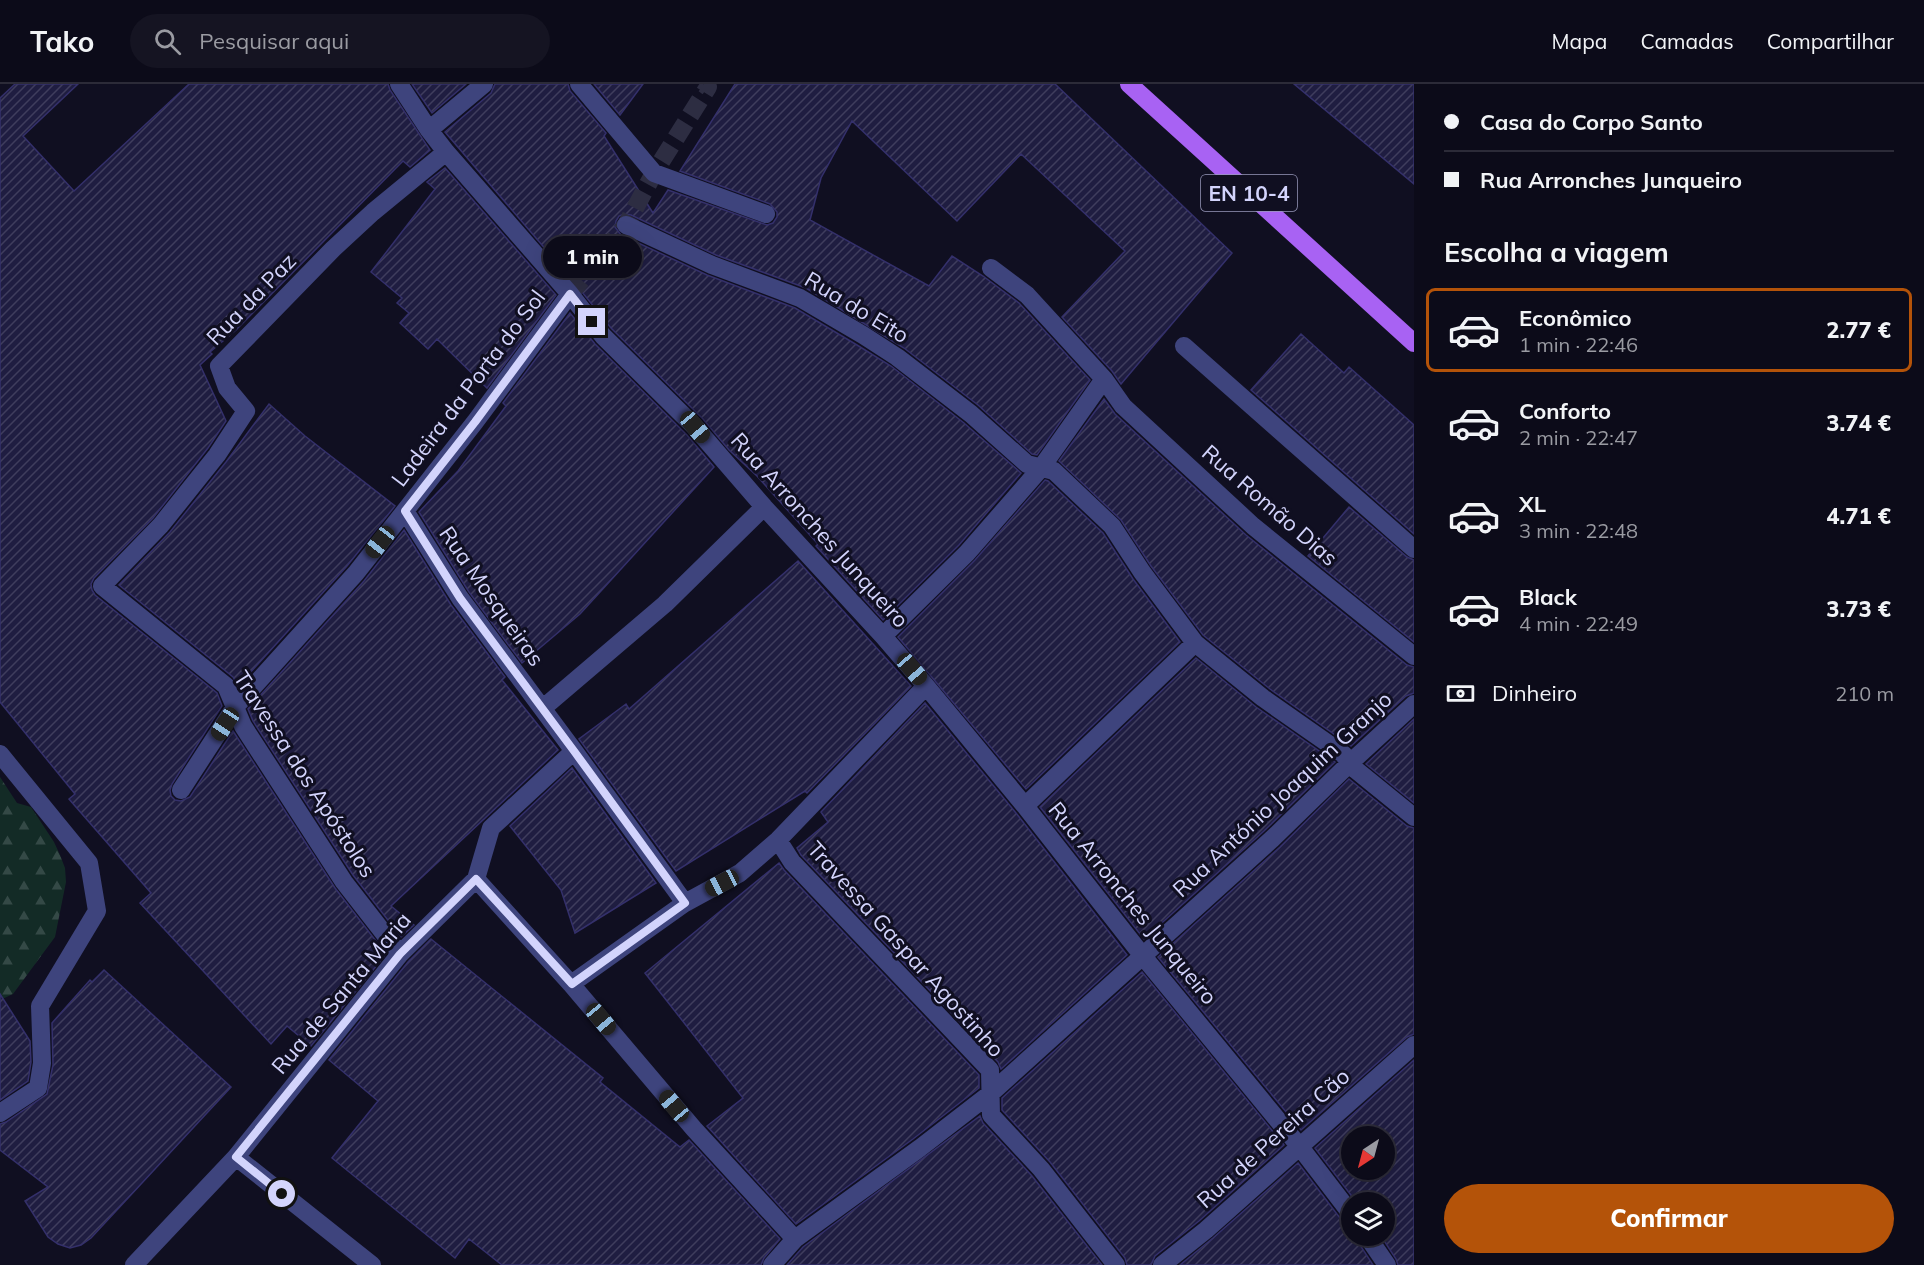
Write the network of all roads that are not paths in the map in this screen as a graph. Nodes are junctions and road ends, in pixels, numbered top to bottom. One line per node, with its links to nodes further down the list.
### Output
1 (399, 84): 5 (street, Rua Arronches Junqueiro)
2 (484, 84): 5 (street)
3 (579, 84): 7 (street)
4 (1129, 84): 11 (main road, EN 10-4)
5 (429, 130): 6 (street, Rua Arronches Junqueiro)
6 (446, 152): 10 (street, Rua Arronches Junqueiro); 20 (street, Rua da Paz)
7 (766, 214)
8 (626, 225): 16 (street, Rua do Eito)
9 (991, 268): 15 (street, Rua Romão Dias)
10 (570, 294): 17 (street, Rua Arronches Junqueiro); 18 (street, Ladeira da Porta do Sol)
11 (1369, 303): 12 (main road, EN 10-4); 13 (main road, EN 10-4)
12 (1414, 327)
13 (1414, 343)
14 (1184, 346): 19 (street)
15 (1104, 379): 16 (street); 23 (street, Rua Romão Dias)
16 (1041, 468): 21 (street); 22 (street, Rua do Eito)
17 (764, 507): 21 (street, Rua Arronches Junqueiro); 27 (street)
18 (405, 511): 26 (street, Ladeira da Porta do Sol); 27 (street, Rua Mosqueiras)
19 (1414, 549)
20 (102, 586): 26 (street, Travessa dos Apóstolos)
21 (883, 636): 24 (street, Rua Arronches Junqueiro)
22 (1195, 644): 30 (street, Rua do Eito); 32 (street)
23 (1414, 656)
24 (926, 686): 32 (street, Rua Arronches Junqueiro); 34 (street)
25 (1414, 704): 30 (street, Rua António Joaquim Granjo)
26 (235, 707): 31 (street, Ladeira da Porta do Sol); 37 (street, Travessa dos Apóstolos)
27 (543, 708): 28 (street, Rua Mosqueiras)
28 (574, 751): 35 (street, Rua de Santa Maria); 36 (street, Rua Mosqueiras)
29 (0, 754): 42 (street)
30 (1351, 762): 33 (street, Rua do Eito); 38 (street, Rua António Joaquim Granjo)
31 (182, 790)
32 (1025, 806): 38 (street, Rua Arronches Junqueiro)
33 (1414, 817)
34 (778, 840): 36 (street); 41 (street, Travessa Gaspar Agostinho)
35 (476, 879): 37 (street, Rua de Santa Maria); 39 (street)
36 (685, 903): 39 (street)
37 (400, 954): 44 (street, Rua de Santa Maria)
38 (1142, 955): 41 (street, Rua António Joaquim Granjo); 43 (street, Rua Arronches Junqueiro)
39 (572, 984): 46 (street)
40 (1414, 1045): 43 (street, Rua de Pereira Cão)
41 (991, 1093): 46 (street, Rua António Joaquim Granjo); 51 (street, Travessa Gaspar Agostinho)
42 (0, 1113)
43 (1300, 1147): 45 (street, Rua Arronches Junqueiro); 52 (street, Rua de Pereira Cão)
44 (236, 1157): 48 (street, Rua de Santa Maria); 49 (street)
45 (1341, 1201)
46 (795, 1239): 50 (street, Rua António Joaquim Granjo)
47 (1374, 1246): 53 (street)
48 (134, 1265)
49 (372, 1265)
50 (772, 1265)
51 (1116, 1265)
52 (1162, 1265)
53 (1388, 1265)

